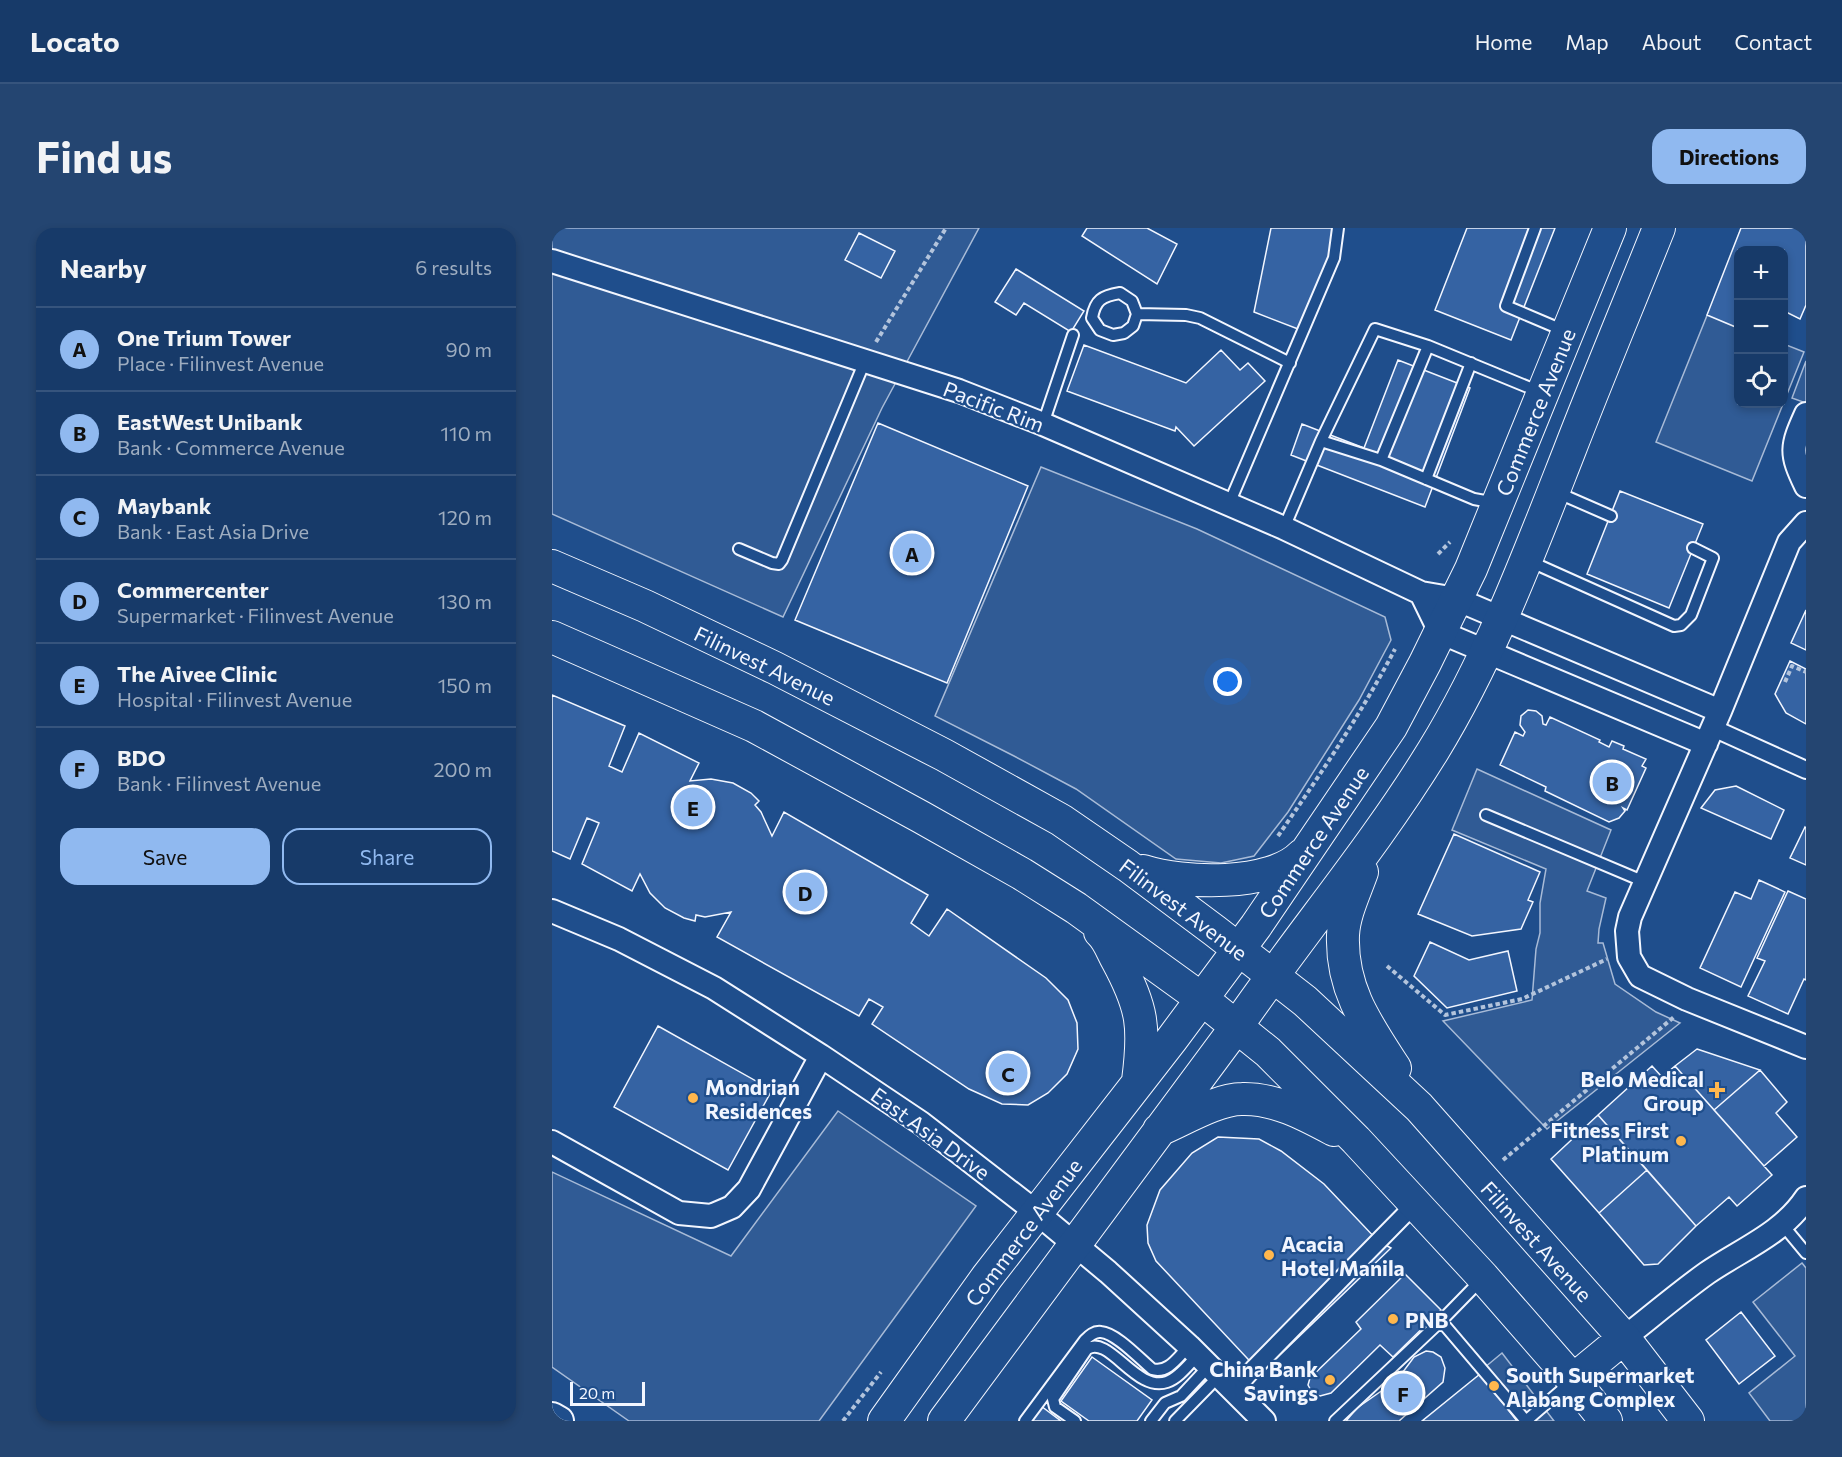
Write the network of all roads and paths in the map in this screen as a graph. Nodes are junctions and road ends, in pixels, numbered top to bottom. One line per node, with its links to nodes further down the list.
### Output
1 (946, 228): 11 (path)
2 (1338, 228): 12 (lane)
3 (1535, 228): 8 (lane)
4 (1610, 228): 8 (main road, Commerce Avenue)
5 (1659, 228): 21 (main road)
6 (552, 261): 11 (street, Pacific Rim)
7 (1137, 314): 7 (lane); 12 (lane)
8 (1567, 332): 14 (main road, Commerce Avenue)
9 (1073, 335): 16 (lane)
10 (1428, 346): 13 (lane); 17 (lane); 18 (lane)
11 (865, 361): 16 (street, Pacific Rim); 27 (lane)
12 (1290, 363): 22 (lane)
13 (1471, 363): 14 (lane); 19 (lane)
14 (1543, 393): 23 (main road, Commerce Avenue)
15 (1806, 414): 20 (street)
16 (1043, 424): 22 (street, Pacific Rim)
17 (1321, 441): 18 (lane); 26 (lane)
18 (1381, 460): 19 (lane)
19 (1426, 479): 23 (lane)
20 (1806, 486)
21 (1554, 491): 24 (lane); 29 (main road)
22 (1229, 504): 26 (street, Pacific Rim)
23 (1498, 504): 32 (main road, Commerce Avenue)
24 (1611, 516)
25 (1806, 523): 40 (street)
26 (1284, 528): 31 (street, Pacific Rim)
27 (738, 549)
28 (1693, 549): 29 (lane)
29 (1526, 560): 33 (main road)
30 (552, 566): 46 (main road, Filinvest Avenue)
31 (1421, 594): 32 (street, Pacific Rim); 34 (street)
32 (1456, 599): 33 (street, Pacific Rim); 34 (main road, Commerce Avenue)
33 (1500, 618): 37 (main road); 40 (street, Pacific Rim)
34 (1440, 632): 37 (street); 45 (main road, Commerce Avenue)
35 (552, 637): 48 (main road)
36 (1395, 649): 44 (path)
37 (1485, 651): 40 (street); 43 (main road)
38 (1806, 672): 39 (path)
39 (1785, 682)
40 (1713, 728): 41 (street); 47 (street)
41 (1806, 770)
42 (1486, 815): 47 (lane)
43 (1374, 839): 53 (main road); 60 (main road)
44 (1274, 843)
45 (1309, 848): 46 (main road); 50 (main road, Commerce Avenue)
46 (1128, 866): 50 (main road, Filinvest Avenue)
47 (1645, 882): 51 (street)
48 (1076, 908): 54 (main road); 59 (main road)
49 (552, 912): 58 (street, East Asia Drive)
50 (1238, 949): 53 (main road, Filinvest Avenue); 54 (main road, Commerce Avenue)
51 (1629, 957): 52 (path); 55 (street)
52 (1387, 966)
53 (1272, 976): 56 (main road); 60 (main road, Filinvest Avenue)
54 (1202, 999): 56 (main road); 59 (main road, Commerce Avenue)
55 (1687, 999): 57 (street); 64 (path)
56 (1237, 1026): 61 (main road); 62 (main road)
57 (1806, 1047)
58 (821, 1056): 63 (street); 67 (street, East Asia Drive)
59 (1138, 1081): 67 (main road, Commerce Avenue)
60 (1419, 1107): 64 (main road, Filinvest Avenue)
61 (1158, 1130): 62 (main road); 69 (main road)
62 (1356, 1140): 66 (main road)
63 (552, 1142)
64 (1481, 1178): 73 (main road, Filinvest Avenue)
65 (1806, 1198): 68 (street)
66 (1414, 1205): 71 (main road); 74 (street)
67 (1036, 1212): 69 (street, East Asia Drive); 78 (main road, Commerce Avenue)
68 (1782, 1224): 70 (lane); 73 (street)
69 (1075, 1244): 74 (street, East Asia Drive); 79 (main road)
70 (1806, 1253)
71 (1483, 1277): 72 (lane); 75 (main road)
72 (1441, 1321): 85 (lane); 86 (lane)
73 (1624, 1338): 75 (main road); 88 (main road, Filinvest Avenue)
74 (1210, 1367): 80 (lane); 81 (lane); 82 (lane); 83 (lane); 84 (street, East Asia Drive)
75 (1573, 1380): 86 (lane); 87 (main road)
76 (552, 1417): 77 (street)
77 (559, 1421)
78 (884, 1421)
79 (944, 1421)
80 (1025, 1421)
81 (1075, 1421)
82 (1151, 1421)
83 (1175, 1421)
84 (1264, 1421)
85 (1335, 1421)
86 (1526, 1421)
87 (1606, 1421)
88 (1688, 1421)

